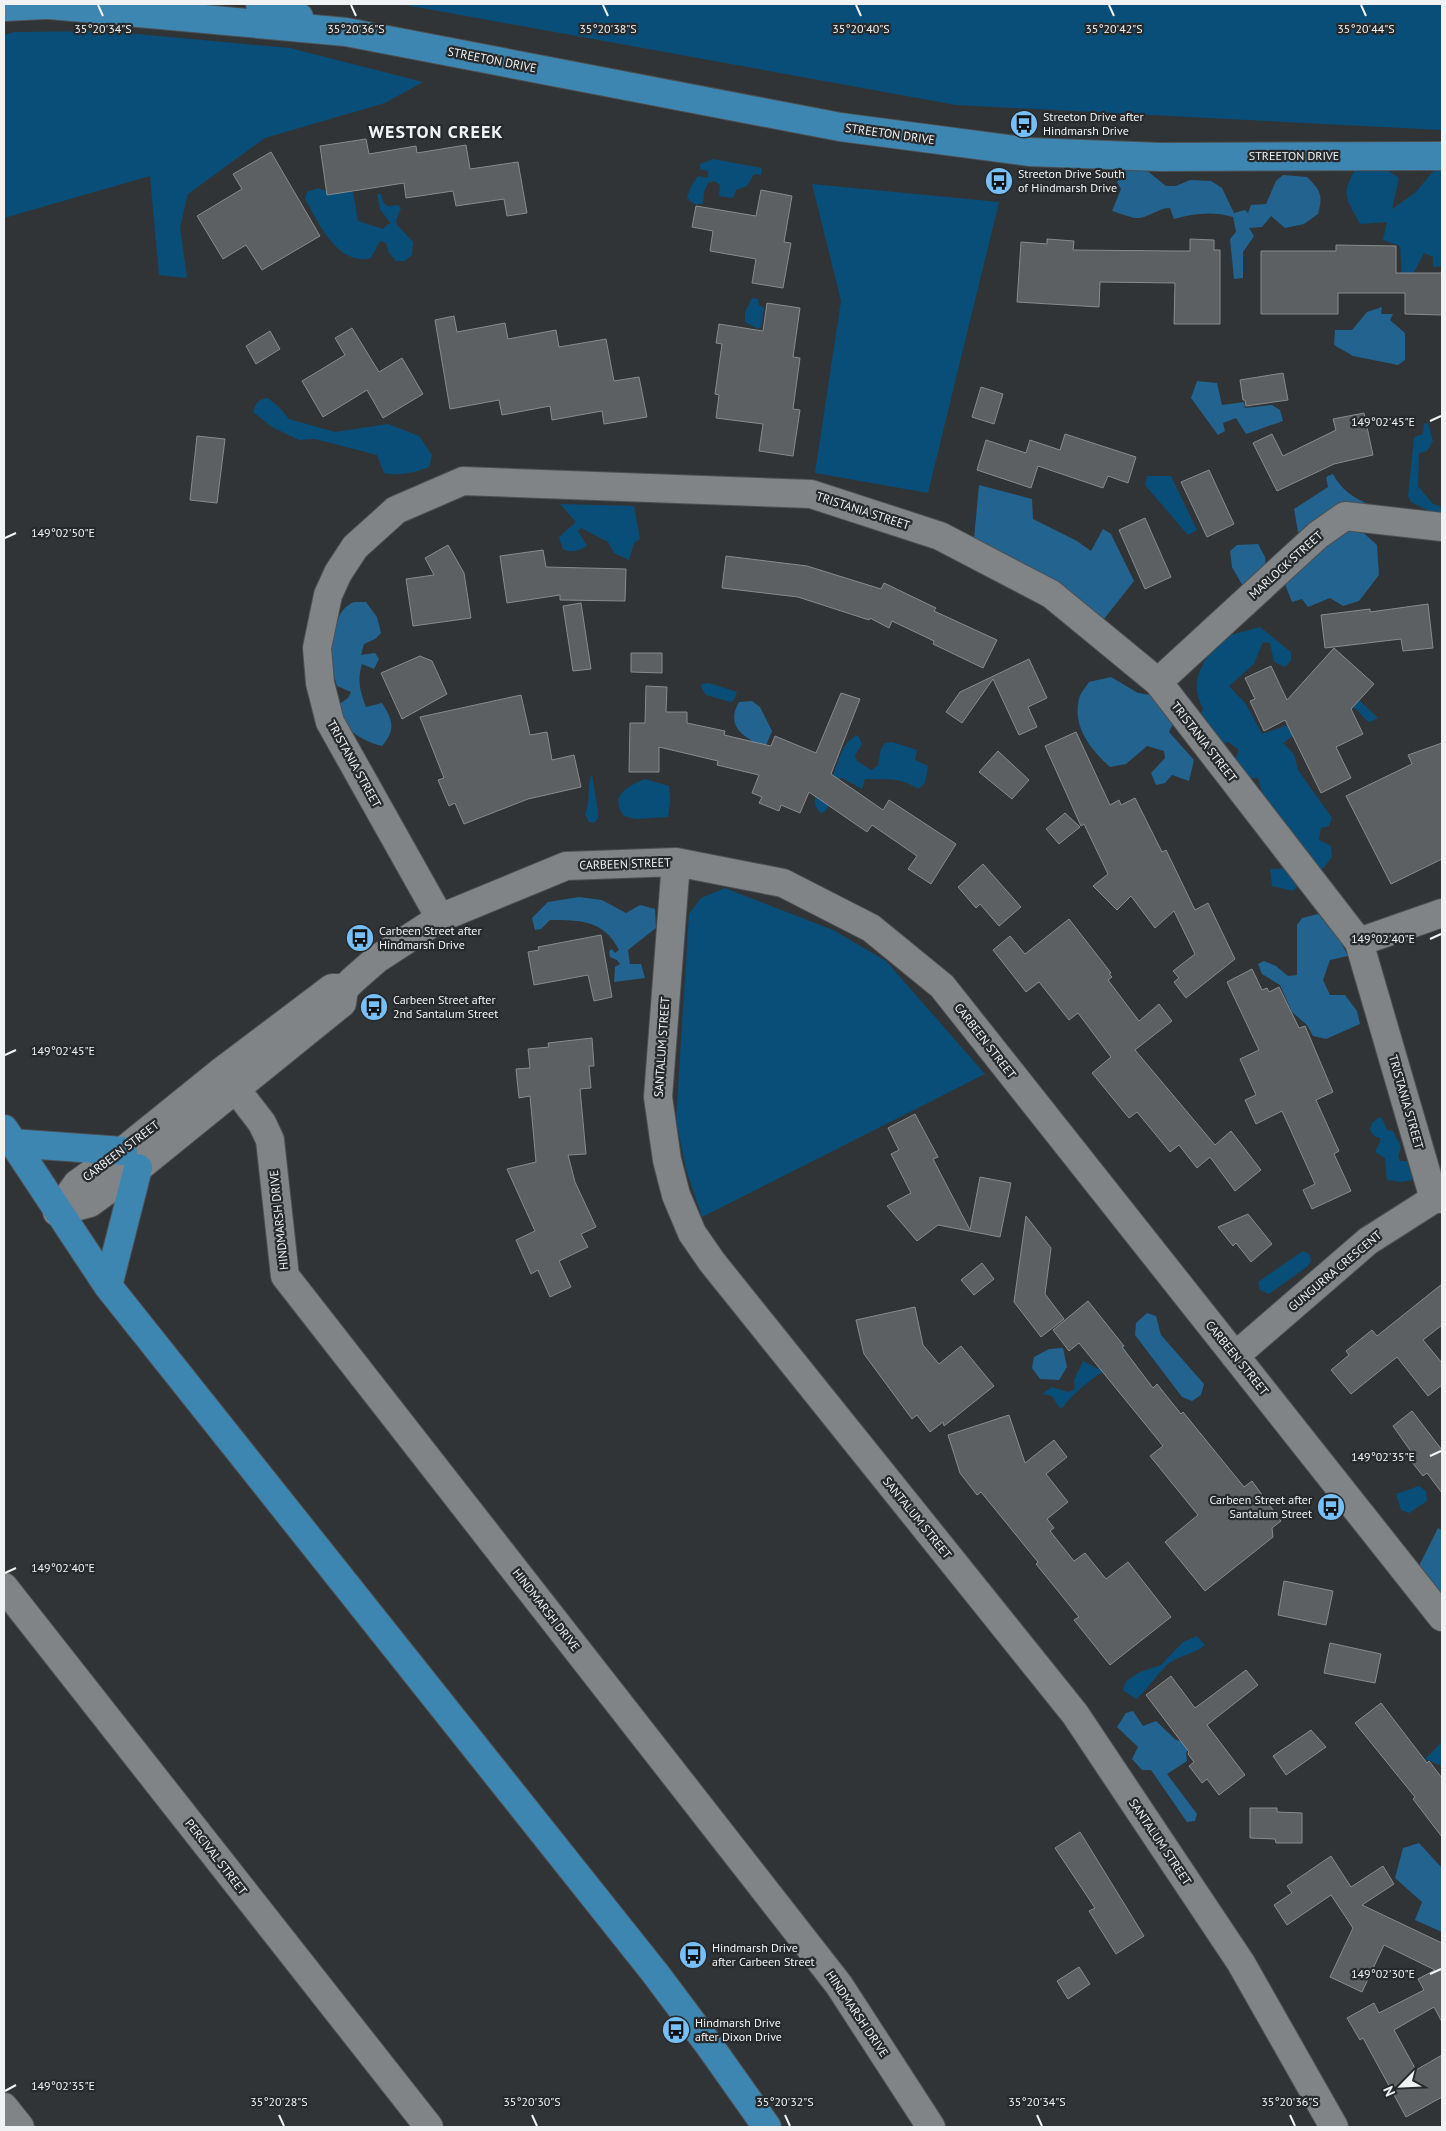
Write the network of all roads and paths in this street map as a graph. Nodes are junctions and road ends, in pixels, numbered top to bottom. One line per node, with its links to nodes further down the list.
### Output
1 (42, 4): 3 (main road, STREETON DRIVE); 4 (main road, STREETON DRIVE)
2 (260, 4): 4 (main road, STREETON DRIVE)
3 (4, 7)
4 (346, 32): 5 (main road, STREETON DRIVE)
5 (1442, 156)
6 (1442, 527): 7 (street, MARLOCK STREET)
7 (1158, 682): 10 (street, TRISTANIA STREET); 11 (street, TRISTANIA STREET)
8 (676, 862): 10 (street, CARBEEN STREET); 18 (street, CARBEEN STREET); 26 (street, SANTALUM STREET)
9 (1442, 913): 11 (street)
10 (440, 918): 12 (street, CARBEEN STREET)
11 (1359, 942): 15 (street, TRISTANIA STREET)
12 (229, 1080): 14 (street, CARBEEN STREET); 25 (street, HINDMARSH DRIVE)
13 (8, 1136): 14 (main road); 16 (main road)
14 (130, 1159): 16 (street, CARBEEN STREET); 17 (main road)
15 (1438, 1199): 18 (street, GUNGURRA CRESCENT)
16 (58, 1212): 17 (main road)
17 (108, 1286): 24 (main road)
18 (1235, 1356): 20 (street, CARBEEN STREET)
19 (4, 1586): 23 (street, PERCIVAL STREET)
20 (1442, 1616)
21 (4, 2107): 22 (street)
22 (20, 2127)
23 (429, 2127)
24 (767, 2127)
25 (930, 2127)
26 (1334, 2127)

